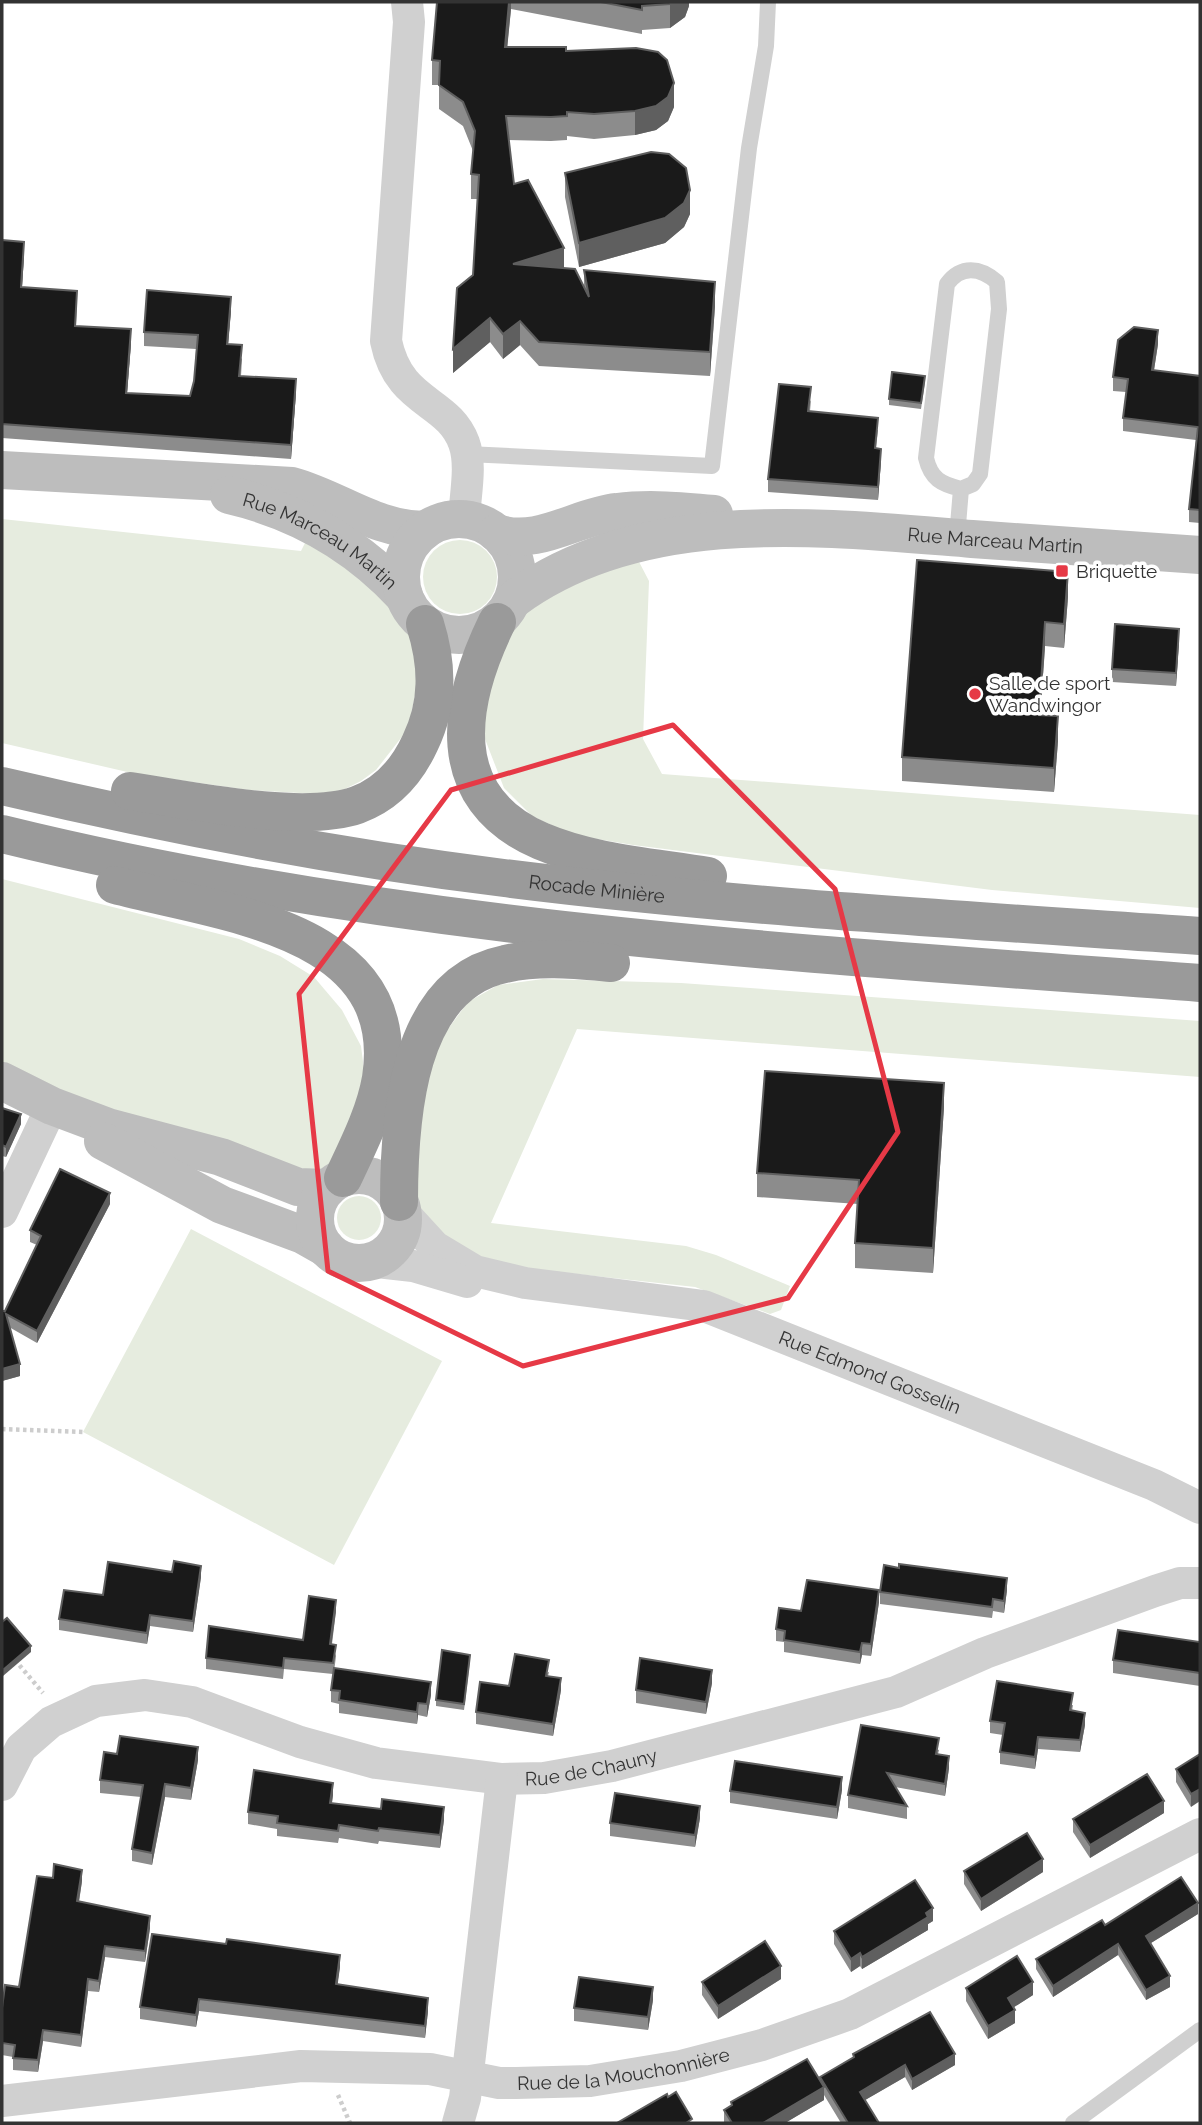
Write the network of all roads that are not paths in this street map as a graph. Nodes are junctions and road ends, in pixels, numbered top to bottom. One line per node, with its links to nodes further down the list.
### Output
1 (407, 2): 3 (street)
2 (768, 2): 3 (lane)
3 (467, 454): 7 (street)
4 (2, 470): 5 (street, Rue Marceau Martin)
5 (148, 480): 9 (street, Rue Marceau Martin); 12 (street, Rue Marceau Martin)
6 (961, 489): 6 (lane); 10 (lane)
7 (481, 526): 8 (street, Rue Marceau Martin); 9 (street, Rue Marceau Martin); 13 (street)
8 (834, 529): 10 (street, Rue Marceau Martin); 13 (street, Rue Marceau Martin)
9 (425, 530): 12 (street, Rue Marceau Martin)
10 (957, 537): 11 (street, Rue Marceau Martin)
11 (1200, 555)
12 (414, 610): 13 (street, Rue Marceau Martin); 14 (highway)
13 (505, 611): 18 (highway)
14 (2, 774)
15 (2, 786): 18 (highway, Rocade Minière)
16 (2, 834): 20 (highway)
17 (2, 855): 24 (highway)
18 (1009, 922): 19 (highway, Rocade Minière)
19 (1200, 936)
20 (1012, 969): 21 (highway); 25 (highway)
21 (1200, 983)
22 (2, 1081): 23 (street)
23 (52, 1106): 24 (street); 26 (street); 27 (street)
24 (335, 1183): 25 (street); 27 (street)
25 (400, 1206): 28 (street); 29 (street, Rue Edmond Gosselin)
26 (2, 1212)
27 (326, 1248): 28 (street)
28 (368, 1261): 29 (street, Rue Edmond Gosselin)
29 (525, 1283): 30 (street, Rue Edmond Gosselin)
30 (1200, 1508)
31 (1200, 1583): 32 (street, Rue de Chauny)
32 (502, 1779): 33 (street, Rue de Chauny); 36 (street)
33 (2, 1785)
34 (1200, 1834): 36 (street, Rue de la Mouchonnière)
35 (1200, 2030): 39 (lane)
36 (466, 2076): 37 (street, Rue de la Mouchonnière); 38 (street)
37 (2, 2101)
38 (458, 2123)
39 (1073, 2123)

